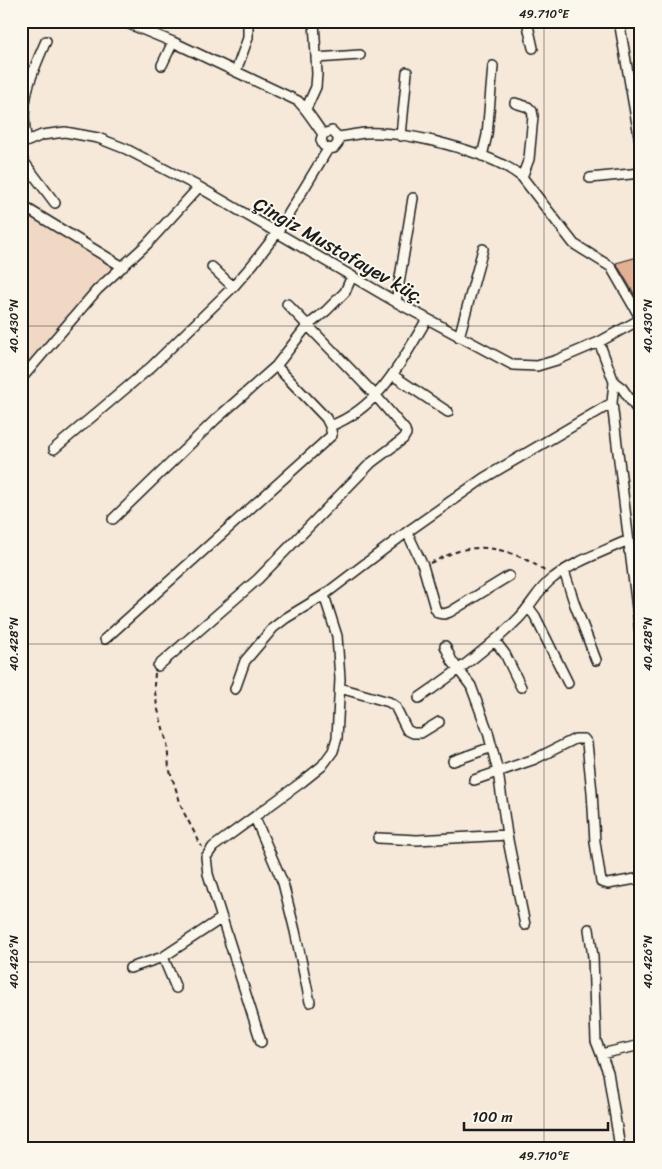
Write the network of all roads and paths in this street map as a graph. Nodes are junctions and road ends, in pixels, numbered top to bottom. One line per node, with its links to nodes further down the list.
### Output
1 (122, 21): 7 (street)
2 (248, 21): 13 (street)
3 (314, 21): 10 (street)
4 (527, 21): 8 (street)
5 (619, 21): 16 (street)
6 (46, 41): 22 (street)
7 (172, 42): 11 (street); 13 (street)
8 (534, 48)
9 (360, 55): 10 (street)
10 (316, 58): 18 (street)
11 (162, 65)
12 (493, 66): 25 (street)
13 (236, 71): 18 (street)
14 (407, 72): 20 (street)
15 (641, 82): 16 (street)
16 (630, 84): 23 (street)
17 (516, 103): 28 (street)
18 (306, 109): 19 (street)
19 (323, 134): 21 (street); 24 (street)
20 (401, 136): 21 (street); 25 (street)
21 (338, 137): 24 (street)
22 (24, 142): 30 (street, Çingiz Mustafayev küç.)
23 (641, 147)
24 (328, 149): 34 (street)
25 (482, 156): 28 (street)
26 (21, 158): 32 (street)
27 (641, 172): 29 (street)
28 (522, 177): 43 (street)
29 (590, 178)
30 (199, 187): 34 (street, Çingiz Mustafayev küç.); 36 (street)
31 (413, 198): 40 (street)
32 (55, 203)
33 (21, 205): 36 (street)
34 (276, 233): 38 (street, Çingiz Mustafayev küç.); 39 (street)
35 (483, 248): 45 (street)
36 (123, 267): 49 (street)
37 (212, 267): 39 (street)
38 (352, 276): 40 (street, Çingiz Mustafayev küç.); 44 (street)
39 (233, 287): 58 (street)
40 (396, 302): 42 (street, Çingiz Mustafayev küç.)
41 (287, 304): 44 (street)
42 (427, 319): 45 (street, Çingiz Mustafayev küç.); 48 (street)
43 (641, 320): 46 (street, Çingiz Mustafayev küç.)
44 (306, 326): 47 (street); 51 (street)
45 (459, 337): 46 (street, Çingiz Mustafayev küç.)
46 (599, 342): 50 (street)
47 (276, 366): 57 (street); 59 (street)
48 (394, 376): 51 (street); 55 (street)
49 (21, 380)
50 (614, 382): 53 (street); 54 (street)
51 (376, 396): 57 (street); 76 (street)
52 (641, 396): 53 (street)
53 (632, 402): 56 (street)
54 (612, 403): 60 (street); 61 (street)
55 (448, 412)
56 (641, 414)
57 (330, 426): 71 (street)
58 (54, 449)
59 (113, 519)
60 (407, 532): 64 (street); 69 (street)
61 (628, 540): 63 (street); 65 (street)
62 (641, 548): 63 (street)
63 (629, 550): 68 (street)
64 (424, 566): 66 (street); 67 (path)
65 (564, 571): 67 (street); 75 (street)
66 (509, 576)
67 (552, 578): 70 (street)
68 (638, 589): 72 (street)
69 (324, 595): 80 (street); 81 (street)
70 (529, 608): 73 (street); 78 (street)
71 (105, 639)
72 (641, 639)
73 (495, 640): 77 (street); 79 (street)
74 (445, 646): 77 (street)
75 (596, 660)
76 (158, 666): 91 (path)
77 (458, 671): 82 (street); 84 (street)
78 (568, 683)
79 (521, 687)
80 (340, 688): 83 (street); 88 (street)
81 (235, 689)
82 (420, 698)
83 (439, 722)
84 (492, 747): 85 (street); 86 (street)
85 (452, 761)
86 (498, 772): 87 (street); 89 (street); 92 (street)
87 (474, 780)
88 (255, 818): 91 (street); 99 (street)
89 (507, 836): 90 (street); 94 (street)
90 (378, 838)
91 (206, 857): 93 (street)
92 (641, 878)
93 (222, 918): 96 (street); 100 (street)
94 (525, 925)
95 (589, 929): 102 (street)
96 (163, 956): 97 (street); 98 (street)
97 (130, 968)
98 (176, 988)
99 (310, 1002)
100 (261, 1042)
101 (641, 1045): 102 (street)
102 (601, 1054): 103 (street)
103 (620, 1148)

